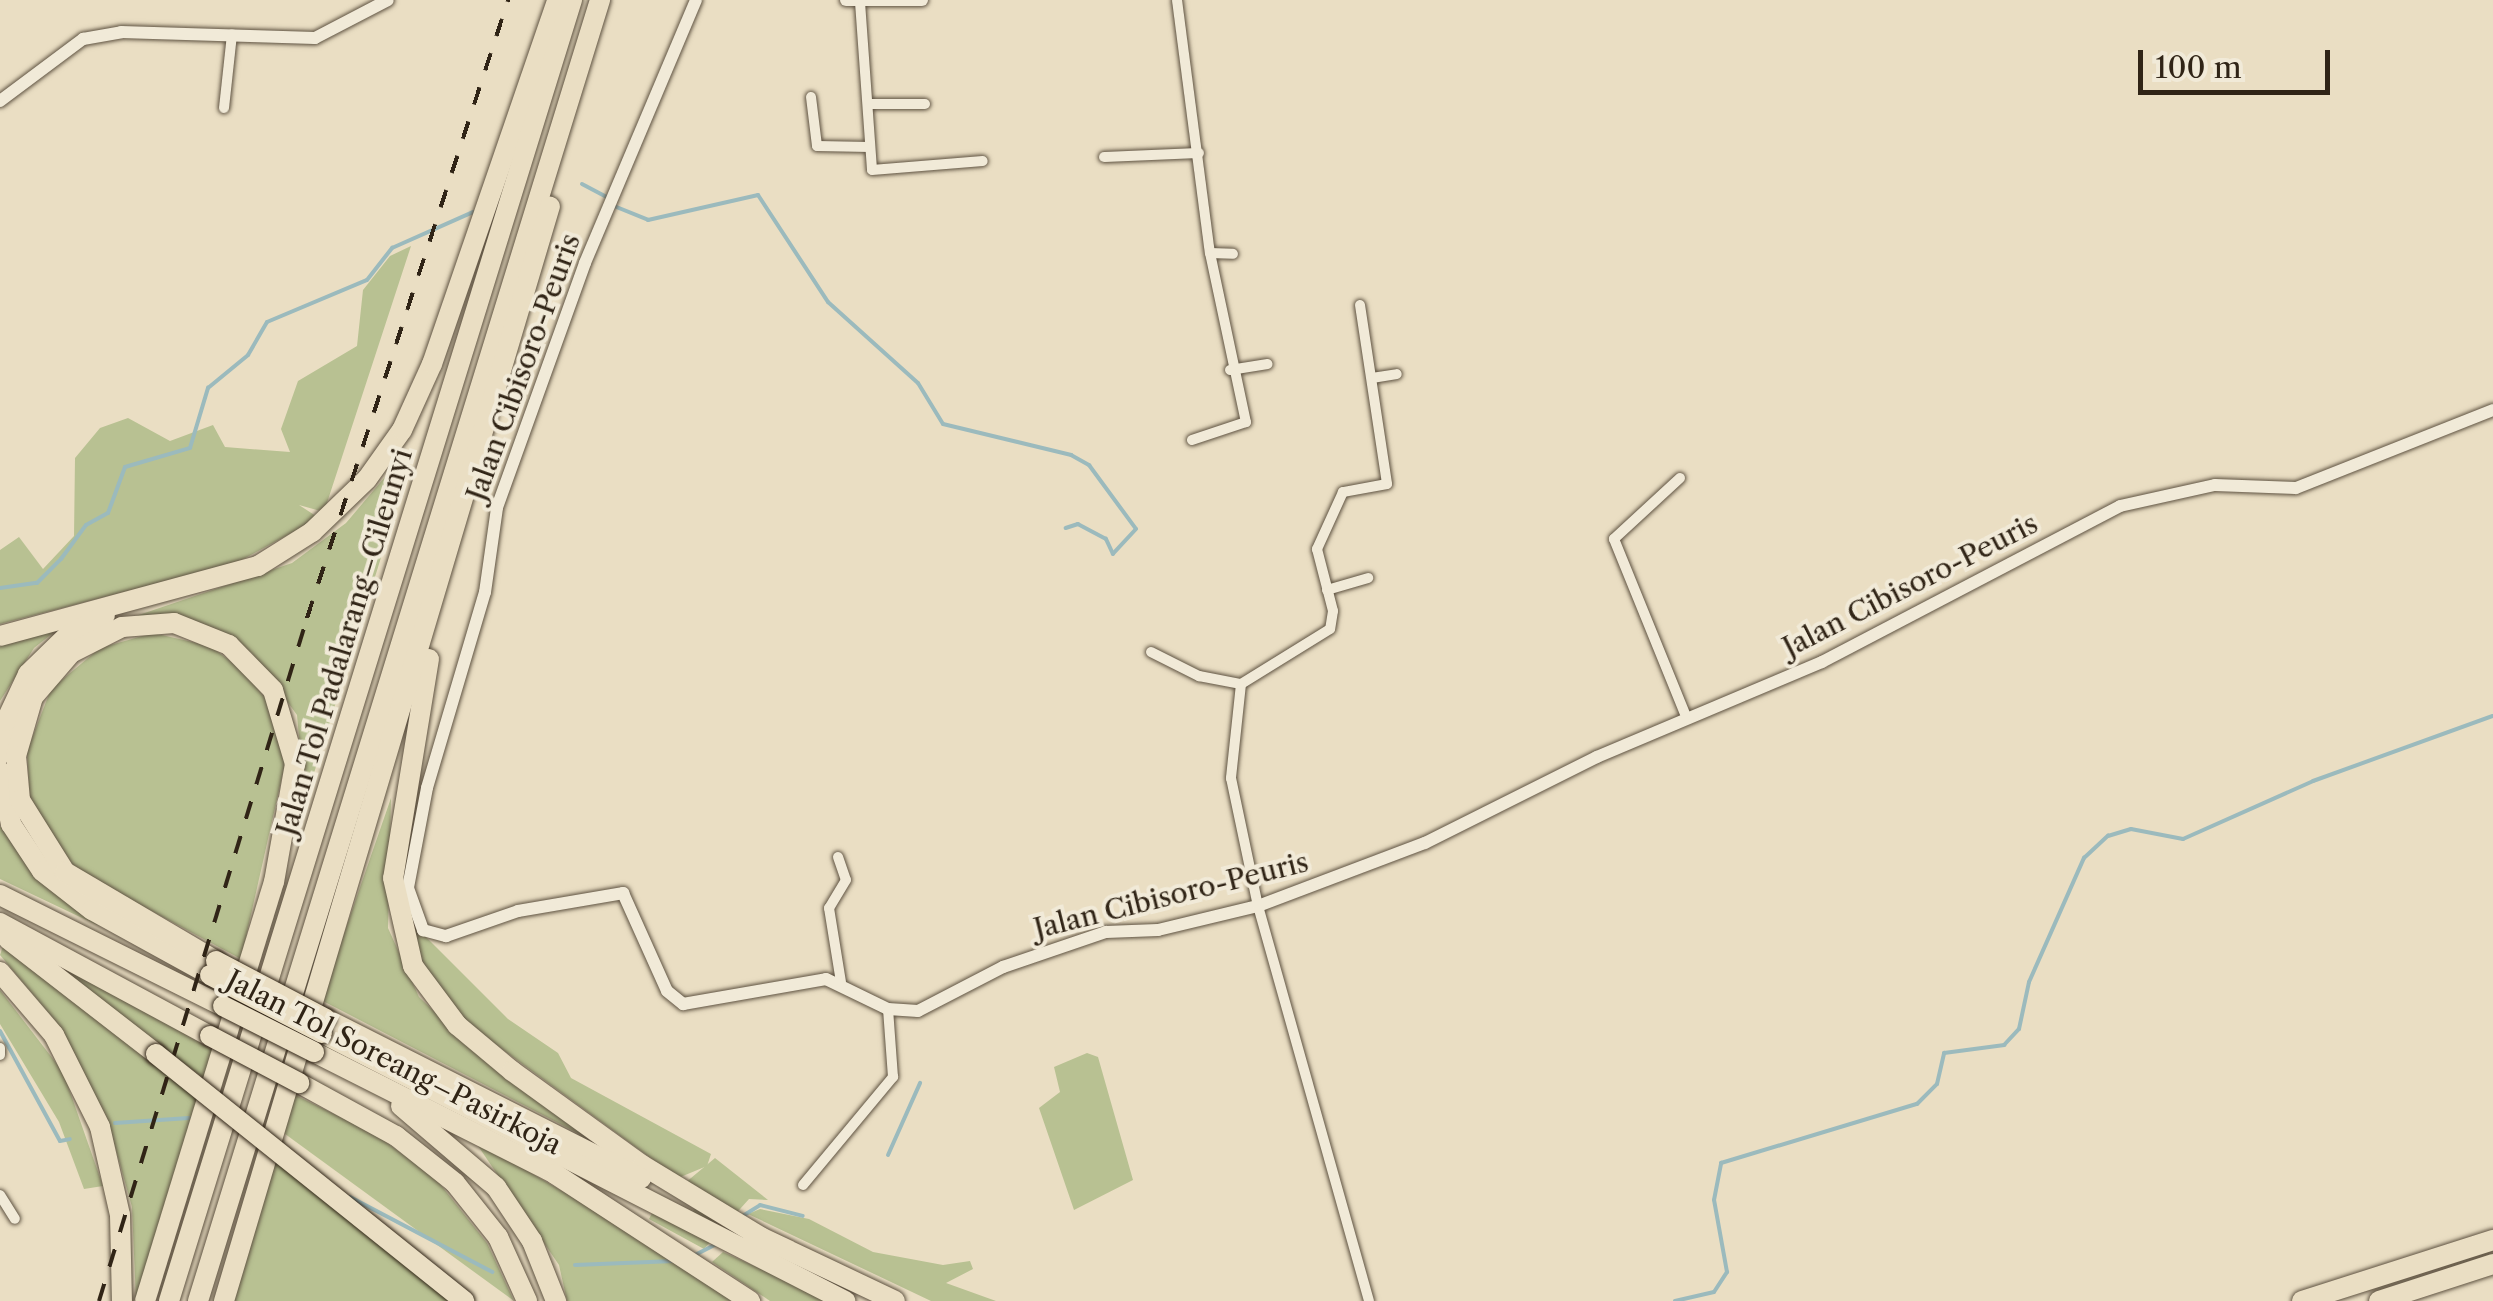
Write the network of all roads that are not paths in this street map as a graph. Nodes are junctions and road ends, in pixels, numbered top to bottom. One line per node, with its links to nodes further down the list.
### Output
1 (388, 0): 9 (street)
2 (557, 0): 33 (highway)
3 (572, 0): 58 (highway, Jalan Tol Padalarang–Cileunyi)
4 (600, 0): 10 (highway, Jalan Tol Padalarang–Cileunyi)
5 (696, 0): 47 (street, Jalan Cibisoro-Peuris)
6 (922, 0): 8 (street)
7 (1176, 0): 17 (street)
8 (853, 1): 13 (street)
9 (232, 34): 12 (street); 15 (street)
10 (586, 44): 29 (highway); 59 (highway, Jalan Tol Padalarang–Cileunyi)
11 (810, 97): 16 (street)
12 (0, 101)
13 (870, 104): 14 (street); 16 (street)
14 (925, 104)
15 (224, 108)
16 (870, 147): 19 (street)
17 (1199, 153): 18 (street); 20 (street)
18 (1104, 156)
19 (983, 161)
20 (1210, 253): 21 (street); 24 (street)
21 (1233, 254)
22 (1360, 305): 26 (street)
23 (1268, 364): 24 (street)
24 (1230, 370): 28 (street)
25 (1397, 374): 26 (street)
26 (1372, 378): 32 (street)
27 (2493, 410): 37 (street, Jalan Cibisoro-Peuris)
28 (1192, 440)
29 (478, 458): 52 (highway); 60 (highway)
30 (1680, 478): 37 (street)
31 (1368, 578): 32 (street)
32 (1327, 590): 36 (street)
33 (168, 593): 34 (highway); 38 (highway)
34 (0, 636)
35 (1151, 652): 36 (street)
36 (1241, 684): 42 (street)
37 (1687, 719): 42 (street, Jalan Cibisoro-Peuris)
38 (0, 755)
39 (0, 771): 45 (highway)
40 (838, 857): 47 (street)
41 (0, 895): 49 (highway, Jalan Tol Soreang–Pasirkoja, bridge)
42 (1258, 906): 48 (street, Jalan Cibisoro-Peuris); 67 (street)
43 (0, 924): 62 (highway, bridge)
44 (0, 934): 61 (highway, bridge)
45 (213, 968): 49 (highway, bridge); 57 (highway)
46 (0, 972): 56 (highway)
47 (842, 982): 48 (street)
48 (888, 1009): 50 (street)
49 (319, 1039): 52 (highway); 63 (highway); 64 (highway, Jalan Tol Soreang–Pasirkoja)
50 (802, 1185)
51 (0, 1195): 53 (street)
52 (688, 1206): 65 (highway); 66 (highway)
53 (15, 1219)
54 (2493, 1240): 68 (highway)
55 (2493, 1264): 69 (highway)
56 (122, 1301)
57 (145, 1301)
58 (168, 1301)
59 (198, 1301)
60 (224, 1301)
61 (464, 1301)
62 (527, 1301)
63 (556, 1301)
64 (750, 1301)
65 (845, 1301)
66 (895, 1301)
67 (1369, 1301)
68 (2302, 1301)
69 (2378, 1301)

